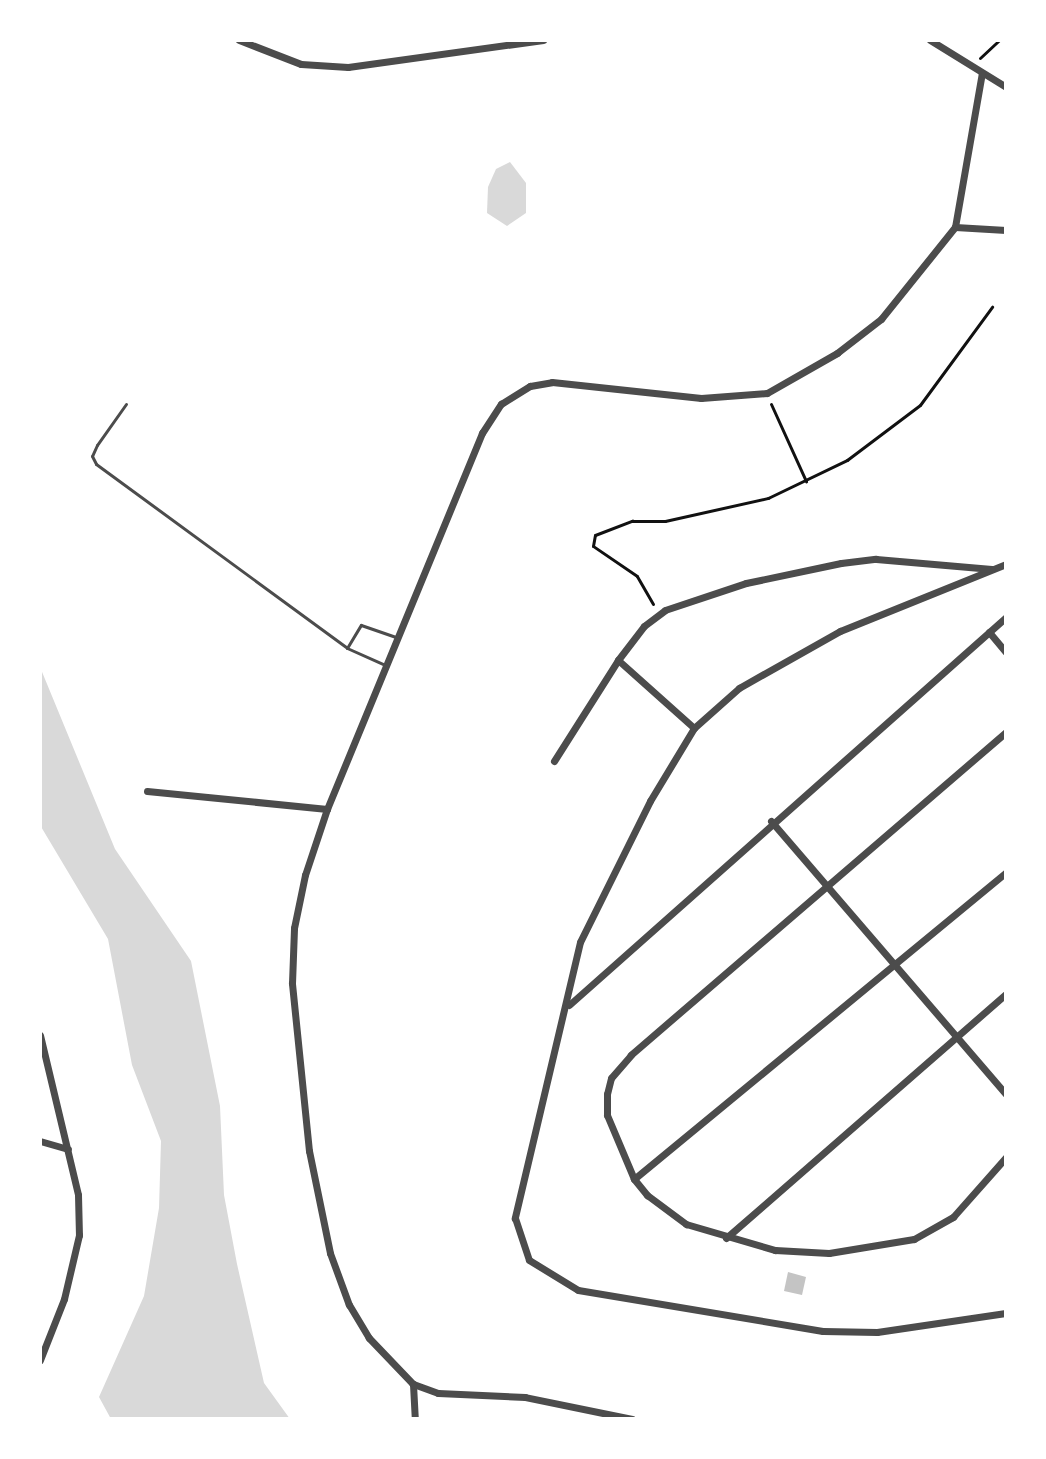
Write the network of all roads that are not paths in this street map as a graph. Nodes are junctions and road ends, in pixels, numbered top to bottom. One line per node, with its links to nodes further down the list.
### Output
1 (239, 40): 2 (street)
2 (543, 40)
3 (930, 40): 4 (street)
4 (982, 73): 5 (street); 6 (street)
5 (1006, 87)
6 (955, 227): 7 (street); 13 (street)
7 (1006, 230)
8 (126, 404): 14 (lane)
9 (1006, 564): 10 (street)
10 (994, 569): 16 (street); 18 (street)
11 (1006, 617): 12 (street)
12 (989, 632): 15 (street); 23 (street)
13 (398, 638): 14 (lane); 17 (street)
14 (347, 648): 17 (lane)
15 (1006, 652)
16 (618, 660): 18 (street); 20 (street)
17 (387, 666): 22 (street)
18 (694, 728): 28 (street)
19 (1006, 732): 25 (street)
20 (554, 761)
21 (147, 791): 22 (street)
22 (327, 809): 39 (street)
23 (771, 821): 25 (street); 28 (street)
24 (1006, 872): 26 (street)
25 (825, 883): 26 (street); 35 (street)
26 (895, 964): 30 (street); 35 (street)
27 (1006, 994): 30 (street)
28 (568, 1006): 37 (street)
29 (40, 1035): 33 (street)
30 (957, 1037): 31 (street); 36 (street)
31 (1006, 1094)
32 (40, 1141): 33 (street)
33 (68, 1149): 38 (street)
34 (1006, 1157): 36 (street)
35 (634, 1179): 36 (street)
36 (726, 1238)
37 (1006, 1313)
38 (40, 1360)
39 (413, 1384): 40 (street); 41 (street)
40 (415, 1419)
41 (632, 1419)

